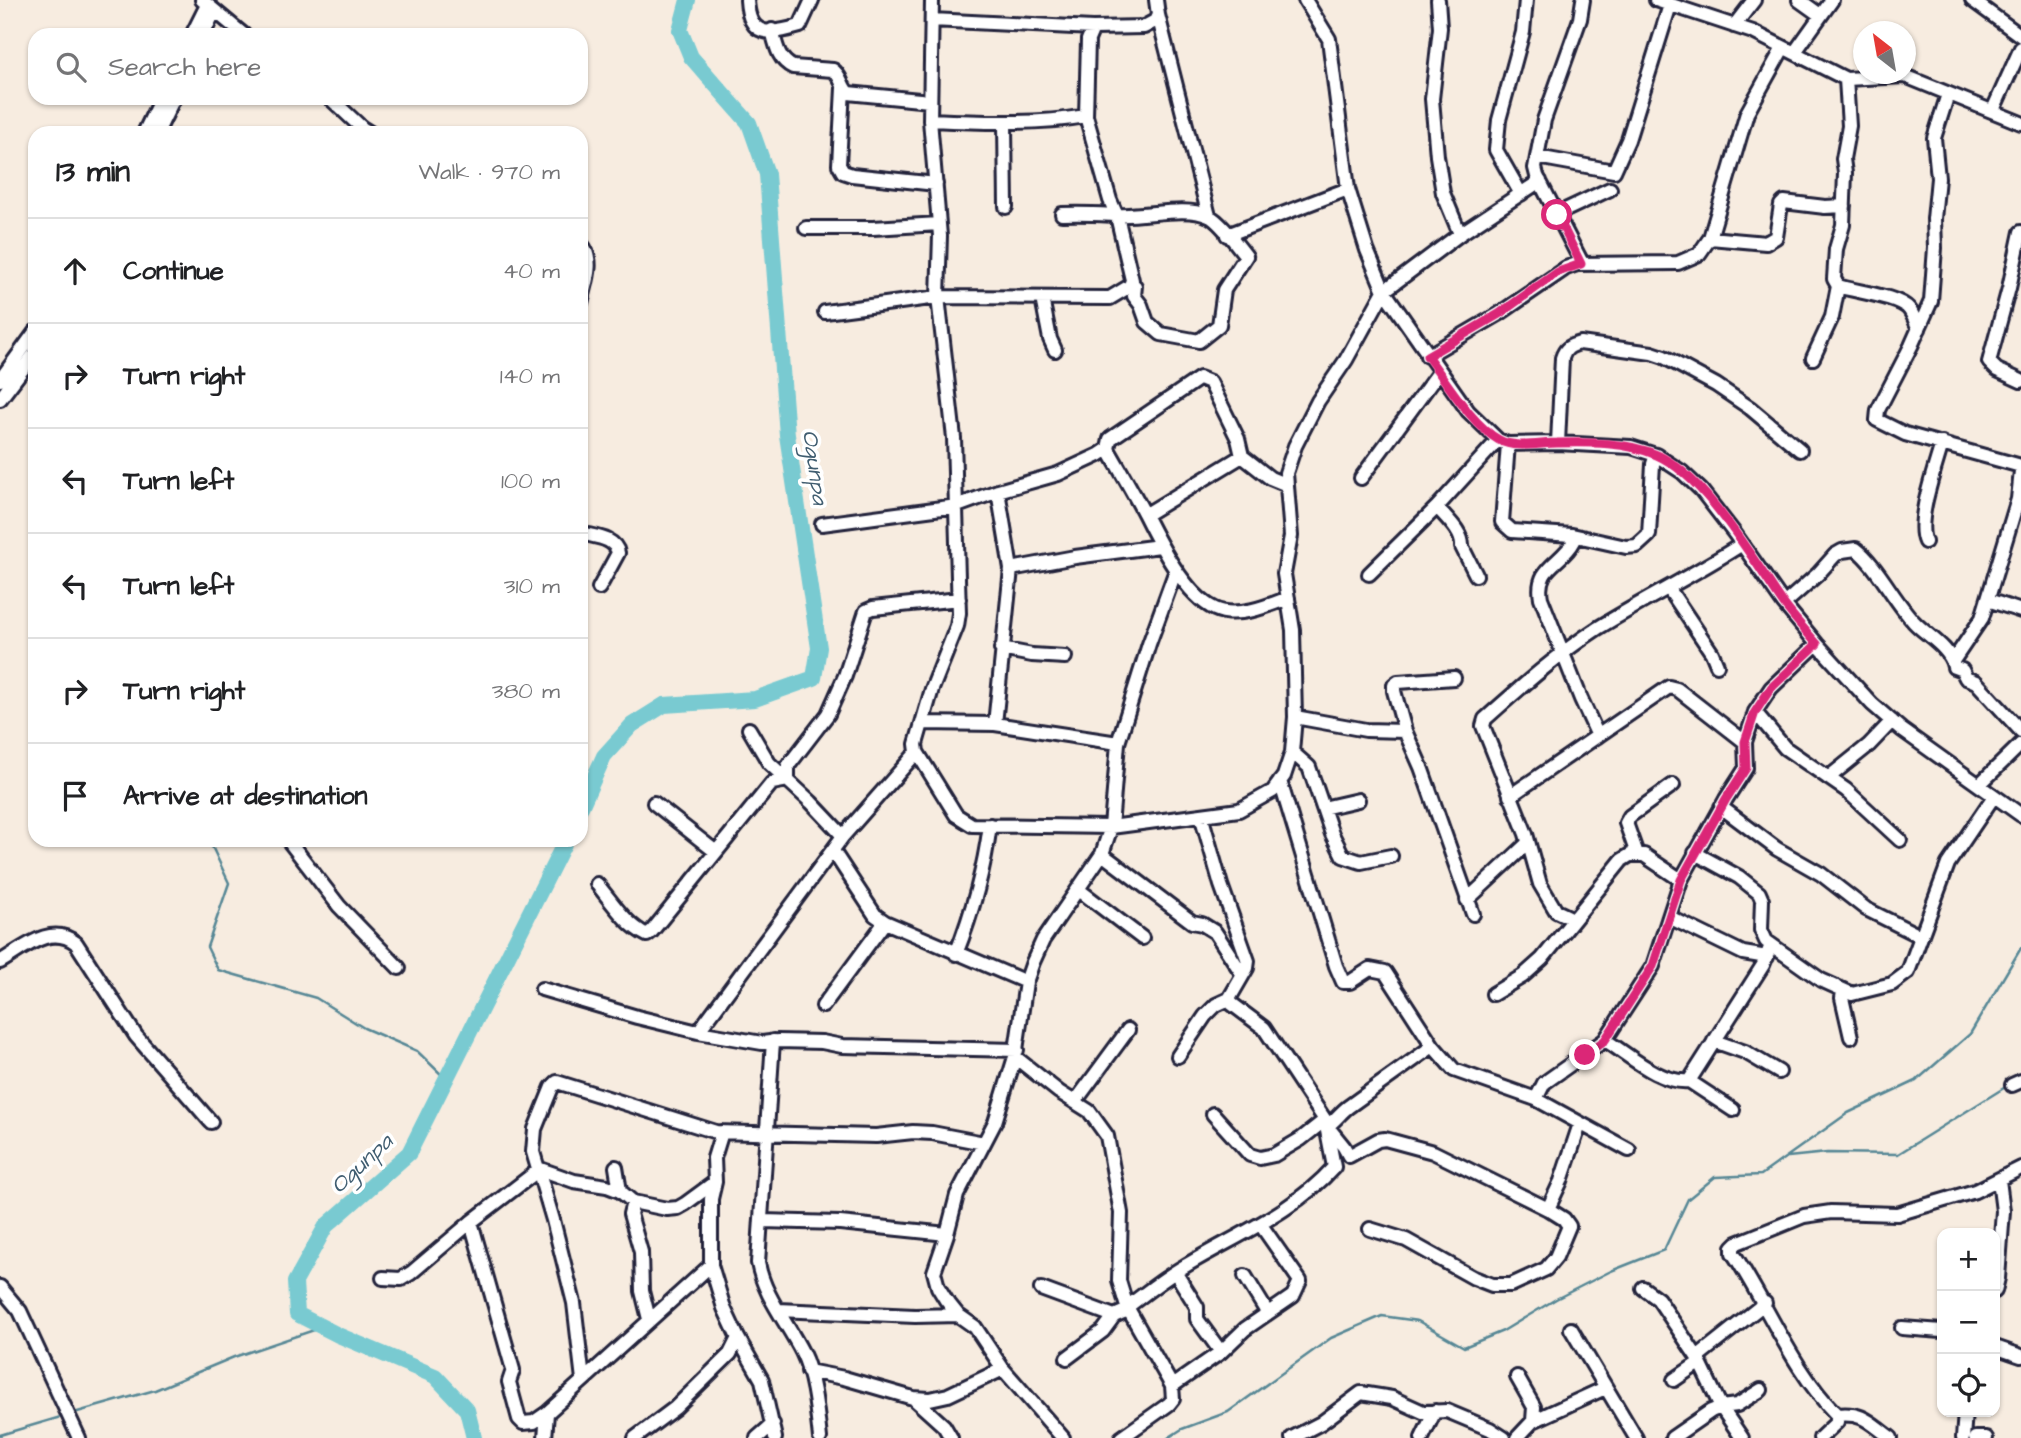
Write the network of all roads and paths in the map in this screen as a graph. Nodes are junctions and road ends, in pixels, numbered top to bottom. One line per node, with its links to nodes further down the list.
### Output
1 (747, 0): 24 (street)
2 (812, 0): 24 (street)
3 (932, 0): 18 (street)
4 (1156, 0): 16 (street)
5 (1305, 0): 46 (street)
6 (1438, 0): 58 (street)
7 (1526, 0): 48 (street)
8 (1583, 0): 43 (street)
9 (1656, 0): 14 (street)
10 (1754, 0): 19 (street)
11 (1800, 0): 17 (street)
12 (1832, 0): 17 (street)
13 (1972, 0): 25 (street)
14 (1670, 5): 19 (street); 43 (street)
15 (208, 6): 20 (street); 21 (street); 22 (street)
16 (1158, 15): 23 (street); 54 (street)
17 (1820, 15): 27 (street)
18 (932, 20): 23 (street); 31 (street)
19 (1734, 26): 27 (street)
20 (196, 28)
21 (204, 28)
22 (235, 28)
23 (1093, 29): 36 (street)
24 (772, 30): 29 (street)
25 (2021, 36)
26 (2021, 48): 35 (street)
27 (1789, 50): 28 (street); 60 (street)
28 (1846, 79): 30 (street); 49 (street)
29 (843, 88): 31 (street); 45 (street)
30 (1948, 94): 35 (street); 69 (street)
31 (930, 101): 37 (street)
32 (158, 105): 40 (street)
33 (171, 105): 41 (street)
34 (337, 105): 42 (street)
35 (1993, 110): 38 (street)
36 (1086, 116): 39 (street); 53 (street)
37 (930, 120): 39 (street); 45 (street)
38 (2021, 122)
39 (1005, 123): 50 (street)
40 (148, 126)
41 (160, 126)
42 (360, 126)
43 (1537, 157): 44 (street)
44 (1540, 181): 48 (street); 52 (street)
45 (936, 184): 55 (street)
46 (1348, 189): 59 (street); 64 (street)
47 (1610, 189): 52 (street)
48 (1521, 194): 58 (street)
49 (1844, 206): 60 (street); 63 (street)
50 (1006, 207)
51 (1062, 214): 53 (street)
52 (1557, 215): 61 (street)
53 (1117, 216): 54 (street); 62 (street)
54 (1209, 216): 59 (street)
55 (939, 224): 56 (street); 65 (street)
56 (806, 228)
57 (2021, 232): 78 (street)
58 (1460, 234): 64 (street)
59 (1227, 235): 62 (street)
60 (1710, 238): 61 (street)
61 (1581, 264): 73 (street)
62 (1130, 286): 66 (street)
63 (1838, 286): 67 (street); 74 (street)
64 (1384, 291): 73 (street); 89 (street)
65 (939, 297): 66 (street); 68 (street); 92 (street)
66 (1042, 298): 72 (street)
67 (1910, 310): 69 (street); 70 (street)
68 (825, 312)
69 (1928, 312): 70 (street)
70 (1920, 329): 82 (street)
71 (28, 342): 77 (street)
72 (1055, 350)
73 (1427, 356): 76 (street)
74 (1813, 358)
75 (28, 362): 79 (street)
76 (1439, 372): 80 (street); 88 (street)
77 (0, 380)
78 (2021, 381)
79 (0, 399)
80 (1503, 442): 81 (street); 93 (street); 97 (street)
81 (1558, 443): 84 (street); 85 (street)
82 (1942, 443): 87 (street); 98 (street)
83 (1108, 449): 86 (street); 90 (street); 94 (street)
84 (1800, 450)
85 (1656, 455): 97 (street); 99 (street)
86 (1242, 456): 89 (street); 94 (street)
87 (2021, 469): 91 (street)
88 (1361, 478)
89 (1286, 485): 107 (street)
90 (998, 491): 92 (street); 101 (street)
91 (2020, 499): 109 (street)
92 (957, 506): 95 (street); 108 (street)
93 (1437, 507): 103 (street); 104 (street)
94 (1145, 515): 100 (street)
95 (822, 524)
96 (588, 535): 105 (street)
97 (1572, 536): 114 (street)
98 (1925, 541)
99 (1742, 544): 106 (street); 110 (street)
100 (1160, 546): 101 (street); 102 (street)
101 (1011, 569): 113 (street)
102 (1176, 570): 107 (street); 129 (street)
103 (1368, 574)
104 (1476, 575)
105 (598, 588)
106 (1669, 589): 114 (street); 117 (street)
107 (1288, 598): 120 (street)
108 (959, 599): 122 (street); 134 (street)
109 (1988, 600): 111 (street); 116 (street)
110 (1784, 604): 112 (street); 116 (street)
111 (2021, 611)
112 (1817, 644): 119 (street); 121 (street)
113 (1002, 649): 115 (street); 123 (street)
114 (1564, 652): 127 (street); 138 (street)
115 (1065, 657)
116 (1953, 661): 126 (street)
117 (1717, 665)
118 (1454, 678): 125 (street)
119 (1755, 712): 128 (street); 133 (street)
120 (1295, 717): 125 (street); 132 (street)
121 (1892, 721): 133 (street); 137 (street)
122 (923, 723): 123 (street); 131 (street)
123 (995, 724): 129 (street)
124 (749, 729): 134 (street)
125 (1405, 731): 161 (street)
126 (2021, 731)
127 (1598, 736): 128 (street); 138 (street)
128 (1745, 742): 142 (street)
129 (1118, 743): 147 (street)
130 (2021, 744): 137 (street)
131 (917, 752): 146 (street); 148 (street)
132 (1292, 752): 135 (street); 143 (street)
133 (1828, 778): 149 (street)
134 (788, 780): 148 (street); 153 (street)
135 (1280, 781): 144 (street); 185 (street)
136 (1673, 785): 156 (street)
137 (1979, 786): 139 (street)
138 (1510, 796): 150 (street)
139 (1994, 796): 145 (street); 166 (street)
140 (1358, 800): 143 (street)
141 (654, 803): 153 (street)
142 (1721, 807): 154 (street); 166 (street)
143 (1323, 808): 157 (street)
144 (1201, 815): 147 (street); 172 (street)
145 (2021, 815)
146 (990, 825): 147 (street); 169 (street)
147 (1111, 827): 155 (street)
148 (843, 836): 152 (street)
149 (1900, 840)
150 (1528, 843): 161 (street); 164 (street)
151 (293, 847): 171 (street)
152 (833, 851): 165 (street); 180 (street)
153 (716, 852): 159 (street)
154 (1695, 853): 158 (street); 168 (street)
155 (1102, 854): 160 (street); 172 (street)
156 (1637, 854): 158 (street); 164 (street)
157 (1391, 856)
158 (1681, 880): 163 (street)
159 (597, 884)
160 (1079, 890): 167 (street); 173 (street)
161 (1467, 900): 162 (street)
162 (1472, 915)
163 (1669, 917): 168 (street); 182 (street)
164 (1573, 919): 176 (street)
165 (884, 922): 169 (street); 178 (street)
166 (1920, 936): 175 (street)
167 (1142, 938)
168 (1769, 951): 175 (street); 184 (street)
169 (956, 954): 173 (street)
170 (0, 962): 194 (street)
171 (399, 968)
172 (1243, 975): 177 (street)
173 (1026, 982): 186 (street)
174 (542, 989): 180 (street)
175 (1843, 991): 181 (street)
176 (1493, 994)
177 (1229, 999): 187 (street); 195 (street)
178 (822, 1006)
179 (1128, 1030): 191 (street)
180 (698, 1032): 183 (street)
181 (1851, 1037)
182 (1605, 1040): 189 (street); 190 (street)
183 (773, 1041): 186 (street); 198 (street)
184 (1714, 1041): 188 (street); 189 (street)
185 (1433, 1046): 190 (street); 195 (street)
186 (1016, 1054): 191 (street); 199 (street)
187 (1178, 1056)
188 (1779, 1073)
189 (1689, 1081): 192 (street)
190 (1536, 1099): 196 (street)
191 (1075, 1102): 225 (street)
192 (1733, 1110)
193 (1213, 1114): 195 (street)
194 (211, 1122)
195 (1326, 1123): 201 (street); 203 (street)
196 (1580, 1124): 200 (street); 210 (street)
197 (722, 1132): 198 (street); 205 (street); 207 (street)
198 (768, 1133): 199 (street); 211 (street)
199 (984, 1143): 216 (street)
200 (1629, 1150)
201 (1349, 1156): 203 (street); 210 (street)
202 (616, 1167): 208 (street)
203 (1334, 1167): 213 (street)
204 (2021, 1168): 206 (street)
205 (540, 1169): 208 (street); 212 (street); 243 (street)
206 (1999, 1180): 215 (street); 224 (street)
207 (715, 1182): 209 (street); 217 (street)
208 (620, 1191): 209 (street)
209 (633, 1202): 230 (street)
210 (1548, 1209): 214 (street)
211 (761, 1221): 216 (street); 226 (street)
212 (471, 1223): 220 (street); 251 (street)
213 (1261, 1225): 218 (street); 227 (street)
214 (1370, 1229)
215 (2000, 1230)
216 (947, 1234): 228 (street)
217 (711, 1265): 230 (street); 234 (street)
218 (1175, 1272): 225 (street); 236 (street)
219 (1245, 1276): 227 (street)
220 (383, 1278)
221 (0, 1287): 256 (street)
222 (1643, 1288): 239 (street)
223 (1041, 1289): 229 (street)
224 (1765, 1303): 239 (street); 252 (street)
225 (1128, 1309): 229 (street); 245 (street)
226 (778, 1310): 228 (street); 241 (street)
227 (1267, 1312): 236 (street)
228 (958, 1315): 240 (street)
229 (1114, 1316): 238 (street)
230 (649, 1319): 243 (street)
231 (1902, 1328): 233 (street)
232 (1571, 1329): 246 (street)
233 (1937, 1331)
234 (738, 1338): 255 (street); 258 (street)
235 (2000, 1350): 237 (street)
236 (1221, 1352): 245 (street)
237 (2021, 1356)
238 (1067, 1358)
239 (1699, 1359): 244 (street); 249 (street)
240 (1003, 1369): 248 (street); 263 (street)
241 (808, 1371): 248 (street); 261 (street)
242 (1517, 1377): 254 (street)
243 (583, 1380): 251 (street)
244 (1674, 1380)
245 (1172, 1385): 264 (street)
246 (1605, 1388): 254 (street); 269 (street)
247 (1761, 1390): 249 (street)
248 (928, 1404): 262 (street)
249 (1721, 1406): 270 (street); 271 (street)
250 (1435, 1411): 265 (street); 266 (street); 267 (street)
251 (547, 1413): 257 (street)
252 (1837, 1415): 272 (street); 273 (street)
253 (1965, 1417): 274 (street)
254 (1533, 1421): 268 (street)
255 (773, 1424): 259 (street); 260 (street)
256 (79, 1438)
257 (545, 1438)
258 (635, 1438)
259 (757, 1438)
260 (775, 1438)
261 (820, 1438)
262 (951, 1438)
263 (1063, 1438)
264 (1121, 1438)
265 (1292, 1438)
266 (1422, 1438)
267 (1504, 1438)
268 (1517, 1438)
269 (1636, 1438)
270 (1672, 1438)
271 (1742, 1438)
272 (1820, 1438)
273 (1891, 1438)
274 (1963, 1438)
275 (1976, 1438): 276 (street)
276 (1986, 1438)

